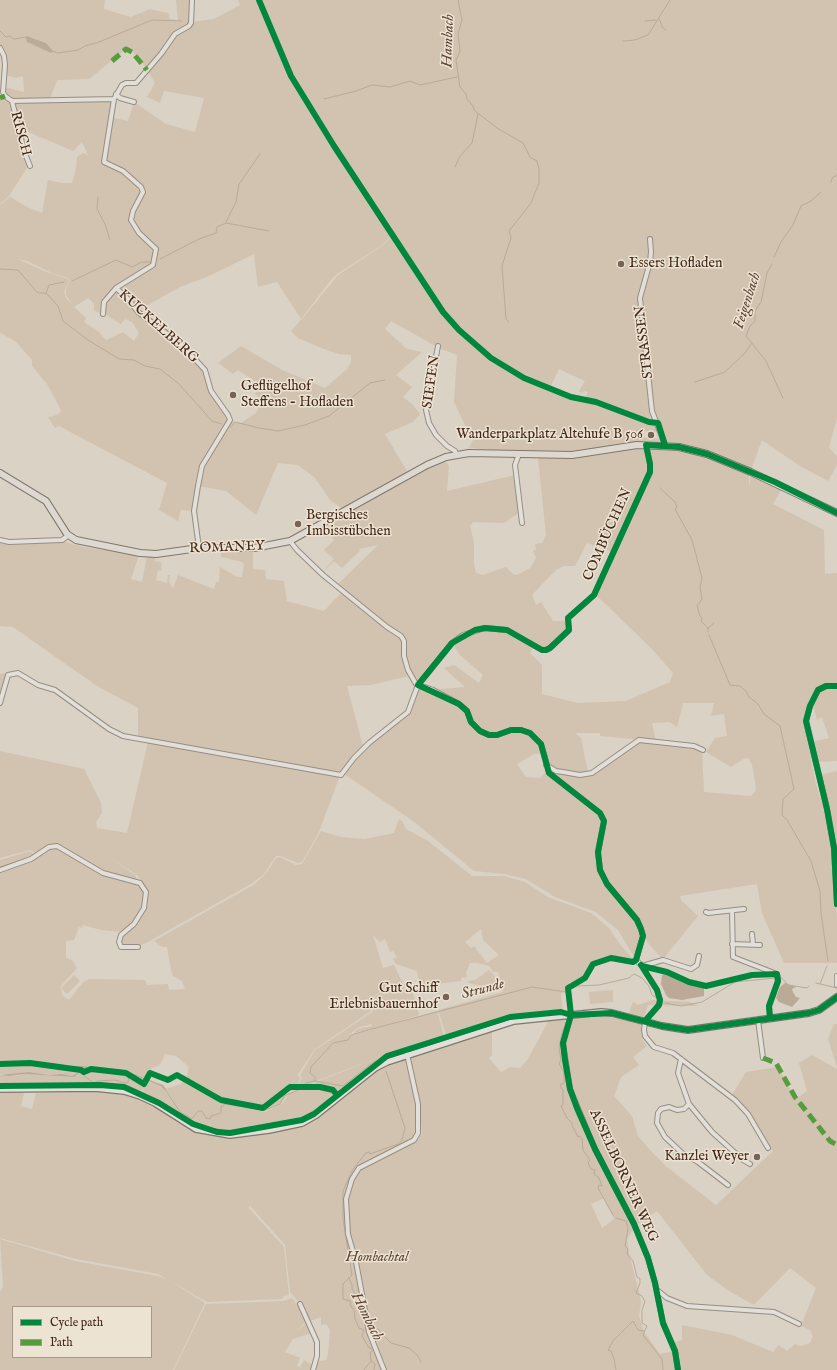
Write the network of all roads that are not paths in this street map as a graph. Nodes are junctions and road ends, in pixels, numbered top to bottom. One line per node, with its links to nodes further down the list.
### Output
1 (192, 0): 3 (street)
2 (0, 48): 5 (street, RISCH)
3 (116, 94): 4 (street); 6 (street)
4 (114, 99): 5 (street); 9 (street)
5 (12, 101): 7 (street, RISCH)
6 (134, 102)
7 (30, 166)
8 (650, 239): 13 (street, STRASSEN)
9 (116, 288): 10 (street, KUCKELBERG); 22 (street, KUCKELBERG)
10 (103, 314)
11 (438, 346): 15 (street, SIEFEN)
12 (646, 445): 13 (main road, ROMANEY); 14 (main road, ROMANEY); 23 (street, COMBÜCHEN)
13 (665, 445): 17 (main road, ROMANEY)
14 (519, 454): 15 (main road, ROMANEY); 18 (street)
15 (457, 455): 21 (main road, ROMANEY)
16 (0, 473): 19 (main road)
17 (837, 513)
18 (522, 523)
19 (69, 536): 20 (street); 22 (main road, ROMANEY)
20 (0, 540)
21 (290, 542): 22 (main road, ROMANEY); 23 (street)
22 (199, 548)
23 (418, 685): 25 (street); 27 (street)
24 (837, 686): 29 (street)
25 (0, 703)
26 (703, 750): 27 (street)
27 (546, 764): 39 (street)
28 (0, 870): 37 (street)
29 (837, 904)
30 (744, 908): 31 (street)
31 (732, 910): 32 (street); 34 (street)
32 (706, 912)
33 (752, 934): 35 (street)
34 (732, 944): 35 (street); 44 (street)
35 (753, 944): 36 (street)
36 (760, 945)
37 (138, 947)
38 (699, 956): 39 (street)
39 (642, 966): 46 (street)
40 (837, 976): 41 (street)
41 (837, 985)
42 (837, 997): 44 (main road)
43 (571, 1015): 46 (main road); 47 (main road); 55 (street, ASSELBORNER WEG)
44 (770, 1018): 45 (main road)
45 (758, 1020): 46 (main road); 48 (street)
46 (645, 1021): 49 (street)
47 (407, 1054): 50 (main road); 59 (street)
48 (763, 1058)
49 (681, 1059): 51 (street); 52 (street)
50 (0, 1089)
51 (689, 1104): 53 (street); 54 (street)
52 (768, 1148)
53 (750, 1164)
54 (728, 1185)
55 (656, 1289): 57 (street); 60 (street, ASSELBORNER WEG)
56 (300, 1304): 58 (street)
57 (799, 1324)
58 (314, 1370)
59 (384, 1370)
60 (678, 1370)

